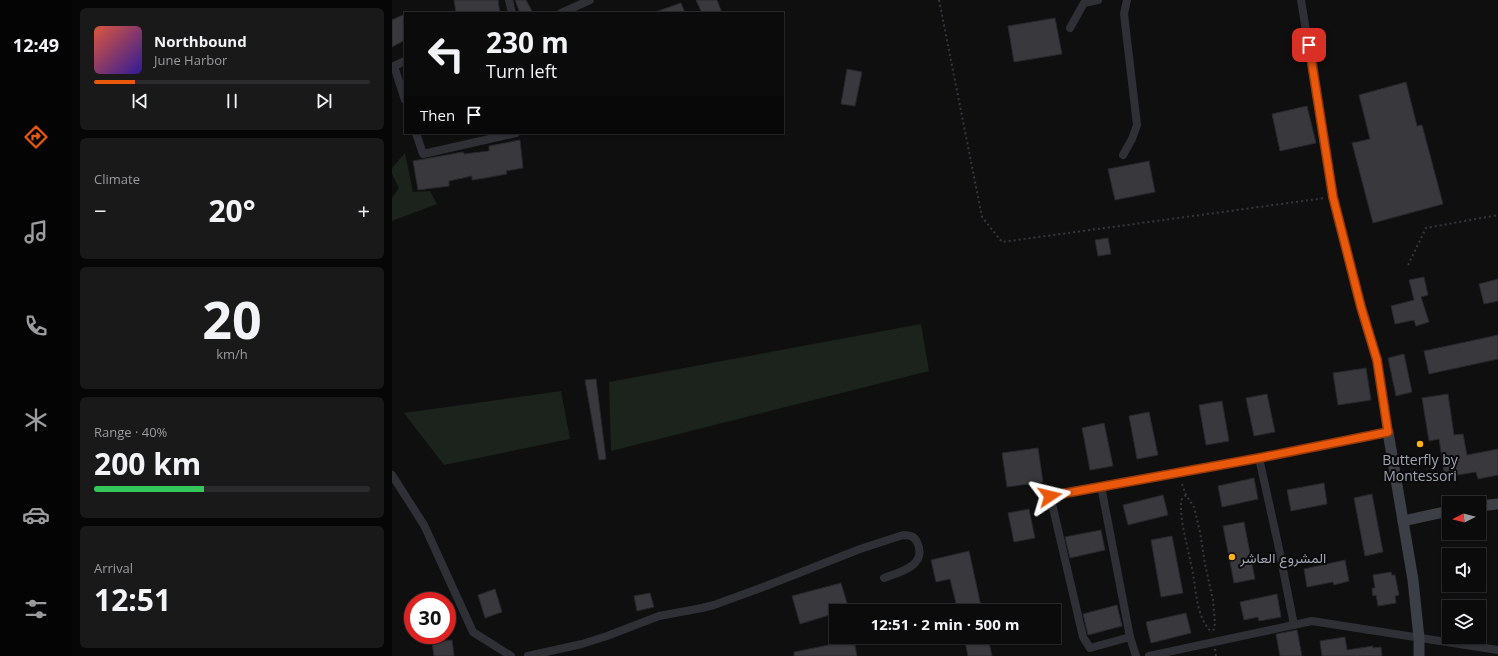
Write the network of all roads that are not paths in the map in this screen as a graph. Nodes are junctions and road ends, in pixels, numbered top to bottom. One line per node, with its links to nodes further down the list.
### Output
1 (509, 0): 6 (street)
2 (590, 0): 7 (street)
3 (1098, 0): 8 (street)
4 (1126, 0): 14 (street)
5 (1301, 0): 15 (street)
6 (512, 12)
7 (563, 12)
8 (1070, 28)
9 (404, 61): 10 (street)
10 (393, 66): 11 (street)
11 (404, 97)
12 (416, 134): 13 (street)
13 (512, 134)
14 (1123, 155)
15 (1388, 432): 16 (street); 22 (street)
16 (1259, 458): 18 (street); 24 (street)
17 (392, 476): 28 (street)
18 (1101, 486): 25 (street); 25 (street)
19 (1498, 504): 20 (street)
20 (1486, 505)
21 (1442, 513): 22 (street)
22 (1403, 521): 26 (street)
23 (884, 578): 29 (street)
24 (1294, 625): 26 (street); 31 (street)
25 (1130, 637): 30 (street)
26 (1419, 638): 27 (street); 32 (street)
27 (1498, 650)
28 (510, 656)
29 (528, 656)
30 (1136, 656)
31 (1149, 656)
32 (1419, 656)

